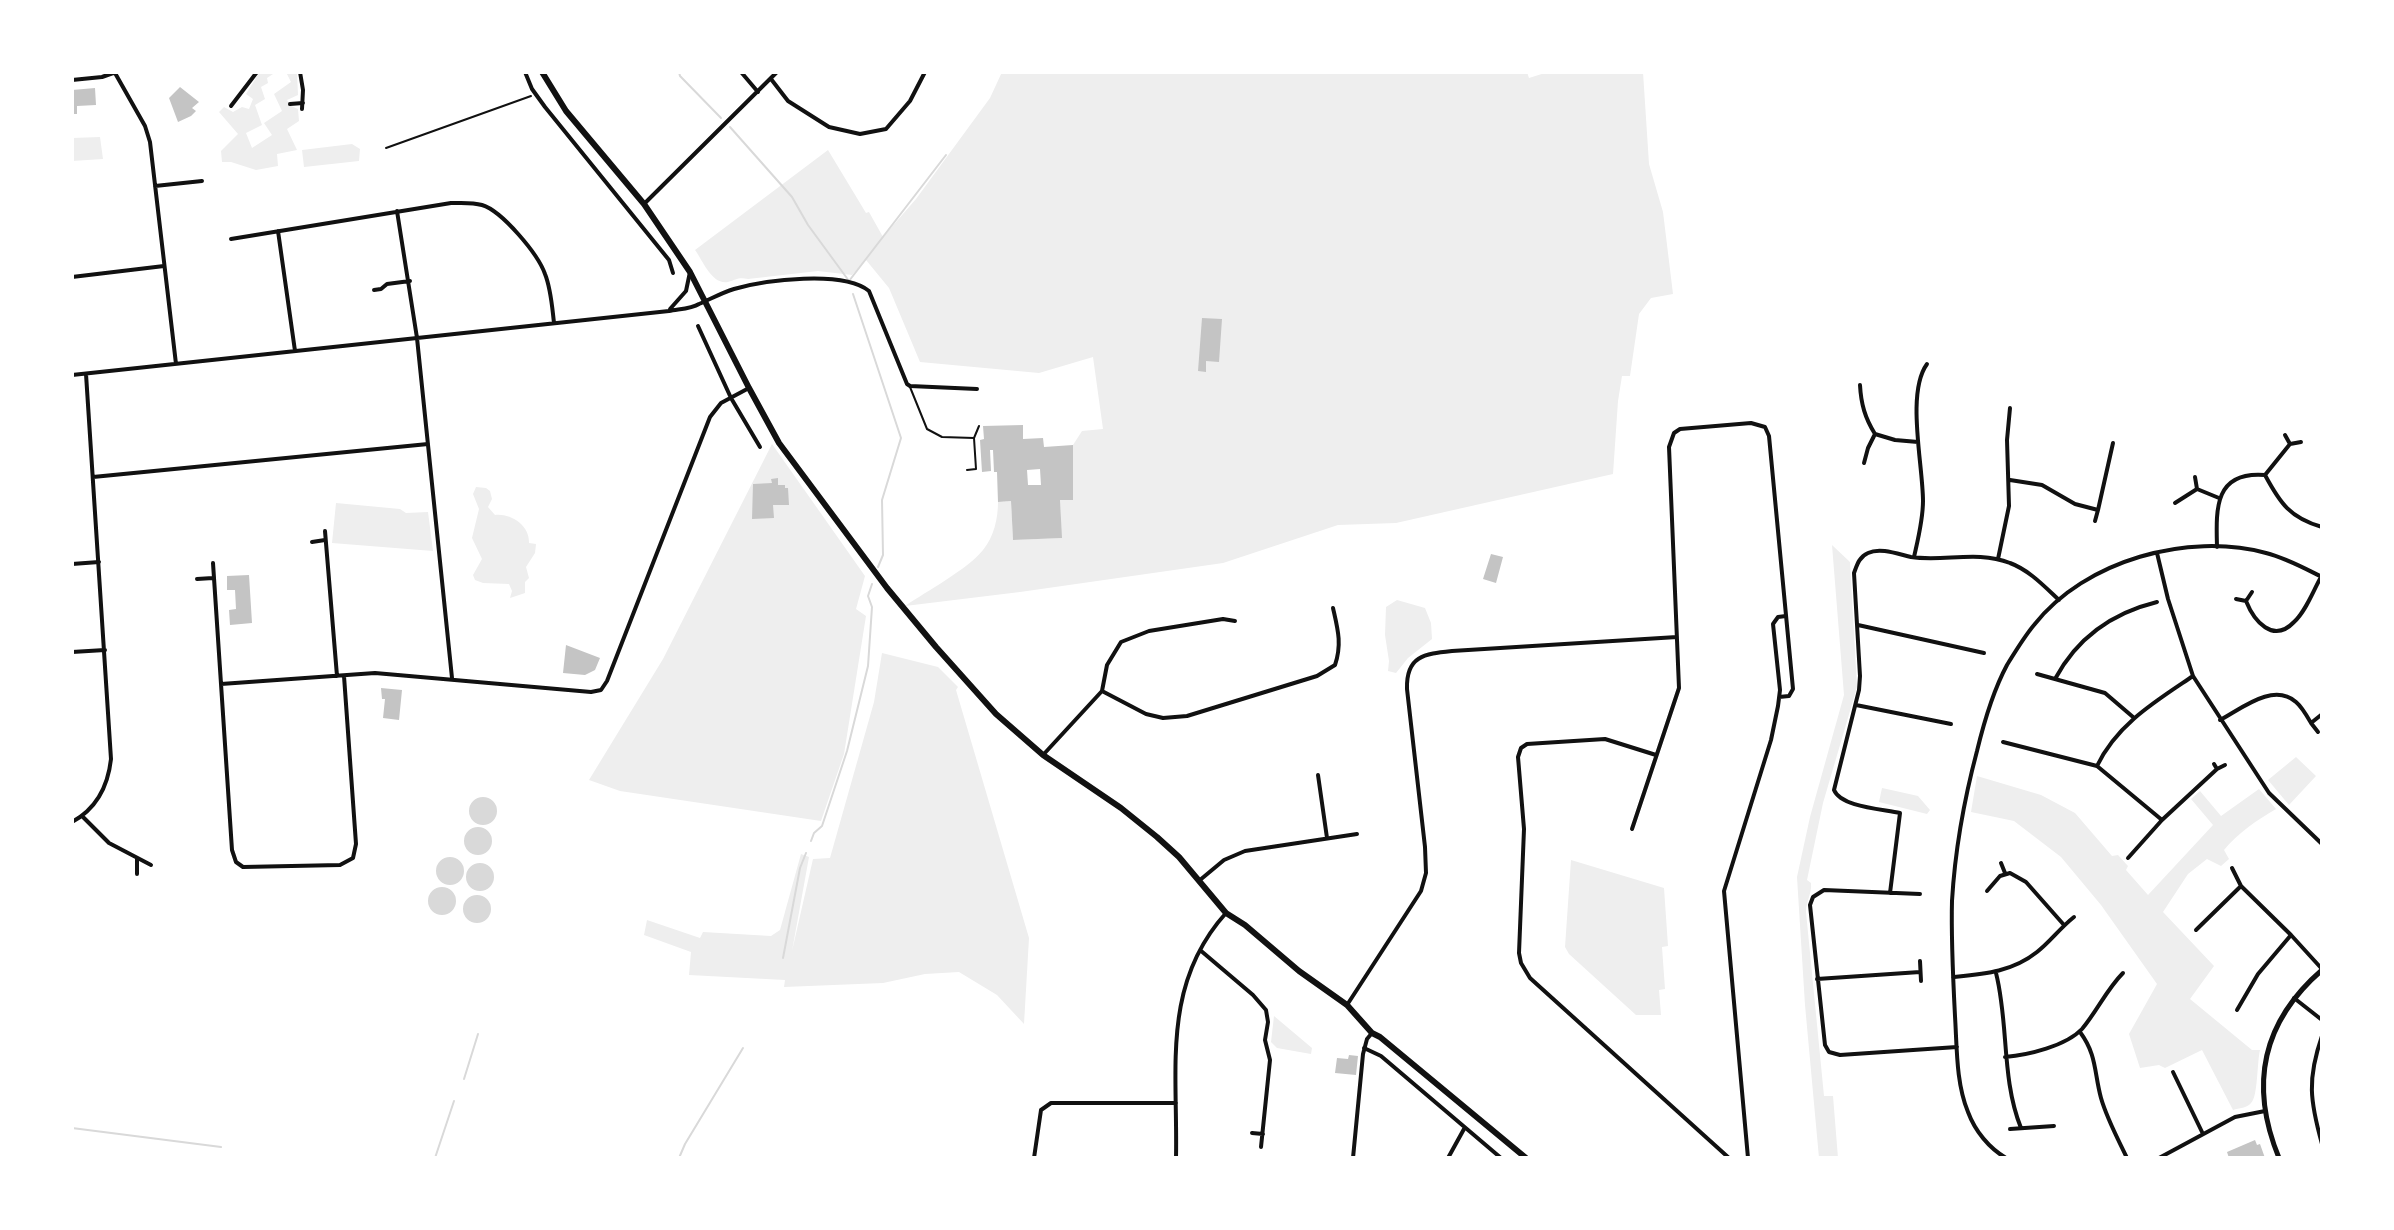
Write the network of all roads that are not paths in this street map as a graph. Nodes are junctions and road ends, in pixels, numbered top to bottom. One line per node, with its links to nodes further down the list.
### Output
1 (116, 72): 10 (street); 17 (street)
2 (257, 72): 13 (street)
3 (300, 72): 12 (street)
4 (525, 72): 15 (street)
5 (542, 72): 14 (main road)
6 (741, 72): 11 (street)
7 (777, 72): 9 (street)
8 (925, 72): 9 (street)
9 (771, 79): 11 (street)
10 (72, 80)
11 (758, 92): 18 (street)
12 (290, 104)
13 (231, 106)
14 (597, 150): 15 (street); 18 (main road)
15 (587, 159): 24 (street)
16 (202, 181): 17 (street)
17 (155, 186): 22 (street)
18 (644, 204): 23 (main road)
19 (397, 211): 20 (street); 26 (street); 30 (street)
20 (278, 231): 21 (street); 33 (street)
21 (231, 239)
22 (164, 266): 25 (street); 34 (street)
23 (690, 272): 28 (main road); 29 (street)
24 (673, 273)
25 (72, 277)
26 (410, 281): 27 (street); 32 (street)
27 (374, 290)
28 (705, 300): 29 (street); 39 (street); 40 (main road)
29 (669, 311): 30 (street)
30 (554, 323): 32 (street)
31 (698, 326): 42 (street)
32 (417, 338): 33 (street); 51 (street)
33 (295, 351): 34 (street)
34 (176, 364): 36 (street)
35 (1927, 364): 48 (street)
36 (86, 374): 37 (street); 57 (street)
37 (72, 375)
38 (1860, 385): 45 (street)
39 (910, 386): 41 (street); 47 (lane)
40 (749, 388): 42 (street); 109 (main road)
41 (977, 389)
42 (731, 398): 53 (street); 96 (street)
43 (2010, 408): 59 (street)
44 (979, 426): 47 (lane)
45 (1875, 434): 48 (street); 54 (street)
46 (2285, 435): 52 (street)
47 (974, 438): 55 (lane)
48 (1918, 442): 71 (street)
49 (2301, 442): 52 (street)
50 (2113, 443): 63 (street)
51 (428, 444): 57 (street); 96 (street)
52 (2290, 444): 56 (street)
53 (760, 447)
54 (1864, 463)
55 (967, 470)
56 (2265, 475): 61 (street); 65 (street)
57 (93, 477): 73 (street)
58 (2195, 477): 60 (street)
59 (2010, 480): 63 (street); 72 (street)
60 (2197, 489): 61 (street); 62 (street)
61 (2219, 498): 69 (street)
62 (2175, 503)
63 (2098, 510): 64 (street)
64 (2095, 521)
65 (2322, 527)
66 (325, 531): 67 (street)
67 (325, 540): 68 (street); 93 (street)
68 (312, 542)
69 (2217, 547): 70 (street); 76 (street)
70 (2157, 552): 81 (street); 95 (street)
71 (1914, 557): 72 (street); 87 (street)
72 (1998, 559): 81 (street)
73 (99, 562): 75 (street); 89 (street)
74 (213, 563): 77 (street)
75 (72, 564)
76 (2322, 577): 82 (street)
77 (213, 578): 78 (street); 98 (street)
78 (197, 579)
79 (2252, 592): 82 (street)
80 (2236, 599): 82 (street)
81 (2059, 600): 144 (street)
82 (2246, 601)
83 (2157, 602): 97 (street)
84 (1333, 608): 99 (street)
85 (1786, 616): 88 (street); 100 (street); 100 (street)
86 (1235, 621): 99 (street)
87 (1858, 625): 91 (street); 101 (street)
88 (1678, 637): 110 (street); 148 (street)
89 (105, 650): 90 (street); 114 (street)
90 (72, 652)
91 (1984, 653)
92 (2037, 674): 97 (street)
93 (337, 676): 94 (street); 98 (street)
94 (344, 676): 96 (street); 98 (street)
95 (2193, 676): 103 (street); 104 (street)
96 (452, 679)
97 (2055, 679): 103 (street)
98 (221, 684)
99 (1102, 691): 109 (street)
100 (1779, 697): 177 (street)
101 (1855, 705): 106 (street); 131 (street)
102 (2321, 715): 105 (street)
103 (2133, 717): 112 (street)
104 (2220, 720): 105 (street); 120 (street)
105 (2311, 723): 107 (street)
106 (1951, 724)
107 (2318, 732)
108 (2003, 742): 112 (street)
109 (1043, 755): 128 (main road)
110 (1656, 755): 117 (street); 176 (street)
111 (2225, 765): 115 (street)
112 (2097, 766): 115 (street)
113 (1318, 775): 119 (street)
114 (82, 816): 116 (street); 121 (street)
115 (2162, 820): 122 (street)
116 (72, 822)
117 (1632, 829)
118 (1357, 834): 119 (street)
119 (1327, 838): 128 (street)
120 (2322, 844)
121 (137, 858): 124 (street); 127 (street)
122 (2128, 858)
123 (2001, 863): 126 (street)
124 (151, 865)
125 (2232, 868): 129 (street)
126 (2005, 873): 130 (street); 135 (street)
127 (137, 874)
128 (1200, 880): 133 (main road)
129 (2241, 886): 136 (street); 137 (street)
130 (1987, 891)
131 (1890, 893): 132 (street); 145 (street)
132 (1920, 894)
133 (1226, 913): 138 (street); 148 (main road)
134 (2074, 917): 135 (street)
135 (2064, 925): 142 (street)
136 (2196, 930)
137 (2291, 935): 140 (street); 149 (street)
138 (1200, 950): 158 (street); 166 (street)
139 (1920, 961): 141 (street)
140 (2322, 970): 147 (street)
141 (1920, 972): 145 (street); 146 (street)
142 (1996, 973): 144 (street); 156 (street)
143 (2123, 973): 151 (street)
144 (1953, 977): 154 (street)
145 (1817, 979): 154 (street)
146 (1921, 981)
147 (2294, 998): 150 (street); 159 (street)
148 (1347, 1005): 152 (main road)
149 (2237, 1010)
150 (2322, 1020)
151 (2080, 1032): 156 (street); 179 (street)
152 (1372, 1033): 155 (street); 175 (main road)
153 (2322, 1036): 160 (street)
154 (1957, 1047): 178 (street)
155 (1364, 1048): 162 (street); 172 (street)
156 (2005, 1057): 163 (street)
157 (2173, 1072): 167 (street)
158 (1176, 1103): 170 (street); 171 (street)
159 (2265, 1111): 167 (street); 181 (street)
160 (2319, 1124): 168 (street)
161 (2054, 1126): 163 (street)
162 (1465, 1128): 173 (street); 174 (street)
163 (2021, 1128): 164 (street)
164 (2010, 1129)
165 (1252, 1133): 166 (street)
166 (1263, 1134): 169 (street)
167 (2203, 1134): 180 (street)
168 (2322, 1144)
169 (1261, 1147)
170 (1034, 1158)
171 (1176, 1158)
172 (1353, 1158)
173 (1448, 1158)
174 (1501, 1158)
175 (1526, 1158)
176 (1729, 1158)
177 (1748, 1158)
178 (2006, 1158)
179 (2127, 1158)
180 (2159, 1158)
181 (2279, 1158)

